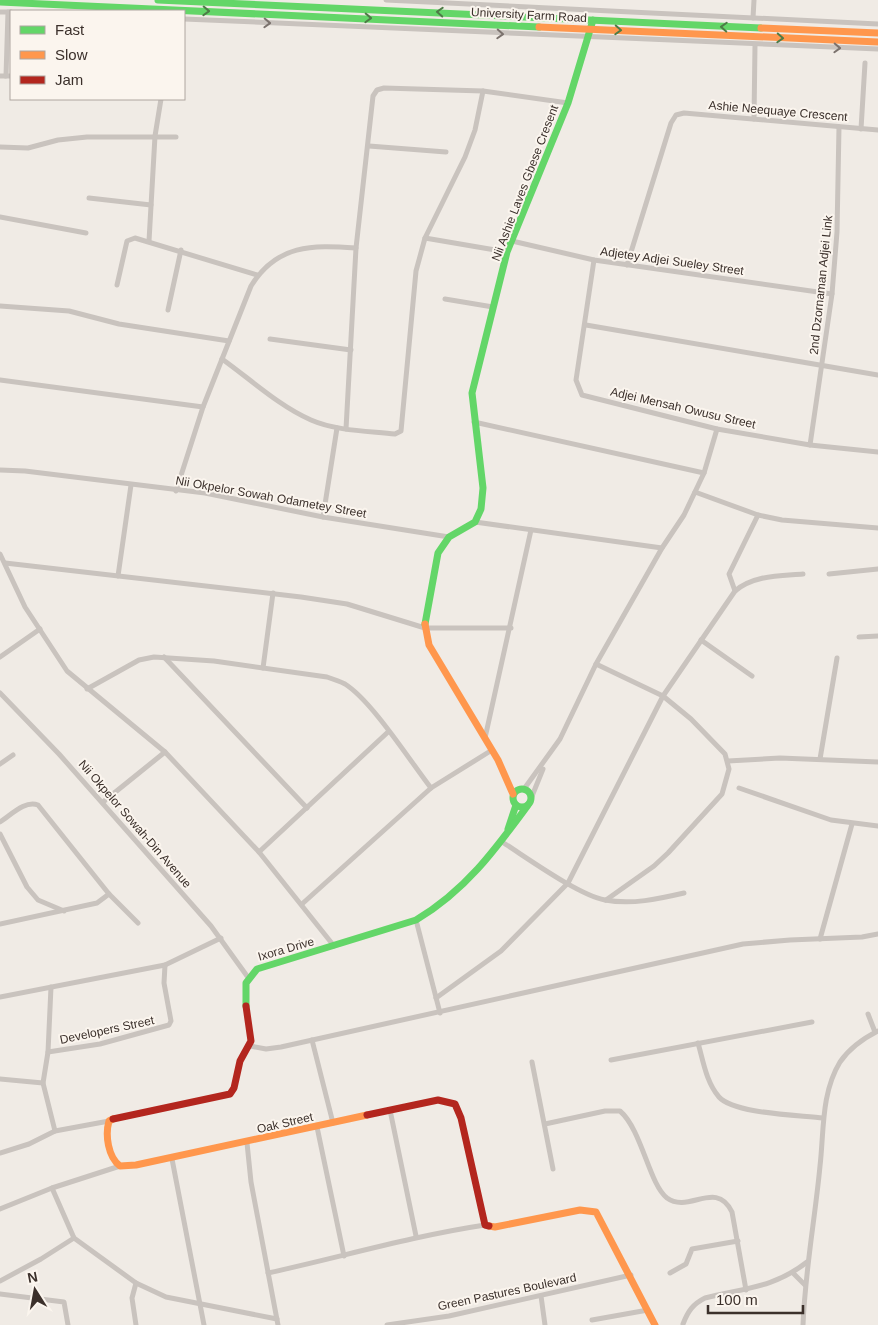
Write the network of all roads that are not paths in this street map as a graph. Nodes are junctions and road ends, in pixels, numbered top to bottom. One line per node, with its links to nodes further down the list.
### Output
1 (158, 0): 12 (street, University Farm Road, one-way to 1)
2 (386, 0): 5 (street)
3 (754, 0): 10 (street)
4 (0, 2): 6 (street, University Farm Road, one-way to 6)
5 (474, 2): 10 (street)
6 (175, 10)
7 (185, 10): 14 (street, University Farm Road, one-way to 14)
8 (0, 12): 9 (street)
9 (9, 12): 21 (street)
10 (753, 18): 13 (street)
11 (185, 19): 16 (street, one-way to 16)
12 (593, 20): 14 (street, Nii Ashie Laves Gbese Cresent); 15 (street, University Farm Road, one-way to 12)
13 (878, 24)
14 (591, 29): 16 (street, Nii Ashie Laves Gbese Cresent); 17 (street, University Farm Road, one-way to 17)
15 (878, 33)
16 (589, 38): 18 (street); 24 (street, Nii Ashie Laves Gbese Cresent)
17 (878, 42)
18 (755, 45): 19 (street, one-way to 19); 25 (street)
19 (878, 49)
20 (865, 63): 27 (street)
21 (6, 76)
22 (483, 91): 24 (street); 31 (street); 38 (street)
23 (160, 100): 29 (street)
24 (568, 103): 40 (street, Nii Ashie Laves Gbese Cresent)
25 (754, 119): 26 (street, Ashie Neequaye Crescent); 45 (street, Ashie Neequaye Crescent)
26 (839, 127): 27 (street, Ashie Neequaye Crescent); 48 (street, 2nd Dzornaman Adjei Link)
27 (861, 129): 28 (street, Ashie Neequaye Crescent)
28 (878, 130)
29 (155, 136): 30 (street); 32 (street); 35 (street)
30 (176, 137)
31 (369, 146): 33 (street); 41 (street)
32 (0, 147)
33 (446, 152)
34 (89, 198): 35 (street)
35 (151, 205): 39 (street)
36 (0, 218): 37 (street)
37 (86, 233)
38 (425, 238): 43 (street); 64 (street)
39 (149, 241): 42 (street); 47 (street)
40 (512, 241): 43 (street, Nii Ashie Laves Gbese Cresent); 44 (street, Adjetey Adjei Sueley Street)
41 (356, 248): 46 (street); 56 (street)
42 (181, 250): 46 (street); 52 (street)
43 (507, 252): 51 (street, Nii Ashie Laves Gbese Cresent)
44 (594, 260): 45 (street, Adjetey Adjei Sueley Street); 53 (street)
45 (627, 265): 48 (street, Adjetey Adjei Sueley Street)
46 (257, 275): 55 (street)
47 (117, 285)
48 (832, 294): 58 (street, 2nd Dzornaman Adjei Link)
49 (445, 299): 51 (street)
50 (0, 306): 55 (street)
51 (493, 307): 62 (street, Nii Ashie Laves Gbese Cresent)
52 (168, 310)
53 (586, 325): 58 (street); 65 (street, Adjei Mensah Owusu Street)
54 (270, 339): 56 (street)
55 (229, 341): 57 (street)
56 (351, 350): 64 (street)
57 (222, 358): 61 (street); 63 (street)
58 (822, 367): 59 (street); 66 (street, 2nd Dzornaman Adjei Link)
59 (878, 375)
60 (0, 380): 61 (street)
61 (203, 407): 71 (street)
62 (474, 422): 69 (street); 75 (street, Nii Ashie Laves Gbese Cresent)
63 (337, 428): 64 (street); 74 (street)
64 (346, 429)
65 (717, 429): 66 (street, Adjei Mensah Owusu Street); 69 (street)
66 (810, 445): 67 (street, Adjei Mensah Owusu Street)
67 (878, 452)
68 (0, 470): 70 (street, Nii Okpelor Sowah Odametey Street)
69 (704, 473): 72 (street)
70 (131, 485): 71 (street, Nii Okpelor Sowah Odametey Street); 85 (street)
71 (176, 490): 74 (street, Nii Okpelor Sowah Odametey Street)
72 (695, 492): 73 (street); 79 (street)
73 (758, 515): 76 (street); 86 (street)
74 (323, 517): 78 (street, Nii Okpelor Sowah Odametey Street)
75 (475, 522): 77 (street); 78 (street)
76 (878, 528)
77 (531, 530): 79 (street); 89 (street)
78 (449, 537): 88 (street)
79 (662, 548): 97 (street)
80 (0, 554): 81 (street)
81 (5, 564): 85 (street); 90 (street)
82 (878, 569): 84 (street)
83 (804, 574): 86 (street)
84 (829, 574)
85 (118, 576): 87 (street)
86 (735, 591): 93 (street)
87 (273, 593): 88 (street); 98 (street)
88 (425, 628): 89 (street); 104 (street)
89 (511, 628): 104 (street)
90 (40, 629): 94 (street); 100 (street)
91 (878, 636): 92 (street)
92 (859, 637)
93 (701, 640): 99 (street); 102 (street)
94 (0, 657)
95 (164, 657): 98 (street); 100 (street); 121 (street)
96 (837, 658): 109 (street)
97 (596, 664): 102 (street); 108 (street)
98 (264, 668): 103 (street)
99 (752, 676)
100 (87, 689): 106 (street)
101 (0, 693): 118 (street, Nii Okpelor Sowah-Din Avenue)
102 (663, 696): 110 (street); 128 (street)
103 (388, 732): 114 (street); 121 (street)
104 (485, 738): 105 (street)
105 (492, 750): 113 (street); 114 (street)
106 (165, 752): 118 (street); 127 (street)
107 (13, 755): 112 (street)
108 (547, 759): 116 (street); 119 (street)
109 (820, 759): 110 (street); 111 (street)
110 (728, 761): 131 (street)
111 (878, 762)
112 (0, 764)
113 (505, 773): 116 (street); 117 (street)
114 (431, 788): 132 (street)
115 (739, 788): 123 (street)
116 (522, 789): 117 (street); 119 (street)
117 (514, 794): 120 (street)
118 (103, 802): 138 (street, Nii Okpelor Sowah-Din Avenue)
119 (529, 803): 120 (street); 126 (street, Ixora Drive)
120 (516, 805): 126 (street)
121 (307, 808): 127 (street)
122 (0, 822): 130 (street)
123 (852, 824): 124 (street); 139 (street)
124 (878, 826)
125 (0, 834): 133 (street)
126 (504, 839): 128 (street); 134 (street, Ixora Drive)
127 (260, 852): 132 (street)
128 (568, 883): 131 (street); 145 (street)
129 (684, 893): 131 (street)
130 (109, 894): 133 (street); 135 (street)
131 (606, 900)
132 (302, 904): 140 (street)
133 (64, 912): 136 (street)
134 (416, 920): 140 (street, Ixora Drive); 145 (street)
135 (138, 922)
136 (0, 924)
137 (878, 934): 139 (street)
138 (221, 938): 141 (street); 142 (street, Nii Okpelor Sowah-Din Avenue)
139 (820, 939): 146 (street)
140 (334, 946): 142 (street, Ixora Drive)
141 (165, 965): 143 (street); 153 (street, Developers Street)
142 (247, 976): 152 (street)
143 (50, 987): 144 (street); 153 (street)
144 (0, 997)
145 (436, 998): 146 (street)
146 (440, 1012): 150 (street)
147 (868, 1014): 149 (street)
148 (812, 1022): 151 (street)
149 (877, 1032): 159 (street)
150 (312, 1040): 152 (street); 161 (street)
151 (698, 1043): 154 (street); 159 (street)
152 (250, 1046): 160 (street)
153 (48, 1052): 157 (street)
154 (611, 1060)
155 (532, 1062): 162 (street)
156 (0, 1079): 157 (street)
157 (43, 1083): 164 (street)
158 (390, 1110): 161 (street, Oak Street); 172 (street, Oak Street); 173 (street)
159 (824, 1118): 177 (street)
160 (109, 1121): 164 (street); 168 (street)
161 (333, 1123): 163 (street, Oak Street)
162 (546, 1124): 169 (street); 175 (street)
163 (318, 1127): 165 (street, Oak Street); 176 (street)
164 (55, 1131): 166 (street)
165 (247, 1143): 167 (street, Oak Street); 179 (street)
166 (0, 1153)
167 (172, 1158): 168 (street, Oak Street); 188 (street)
168 (120, 1166): 170 (street, Oak Street)
169 (553, 1169)
170 (52, 1188): 171 (street, Oak Street); 174 (street)
171 (0, 1209)
172 (485, 1225): 173 (street); 181 (street)
173 (416, 1236): 176 (street)
174 (74, 1238): 182 (street); 183 (street)
175 (738, 1241): 178 (street); 185 (street)
176 (344, 1256): 179 (street)
177 (807, 1262): 180 (street); 184 (street)
178 (670, 1272)
179 (268, 1273): 191 (street)
180 (793, 1273): 184 (street); 185 (street)
181 (631, 1275): 187 (street, Green Pastures Boulevard); 189 (street)
182 (0, 1281)
183 (136, 1283): 188 (street); 193 (street)
184 (805, 1285): 199 (street)
185 (746, 1290): 198 (street)
186 (0, 1294): 192 (street)
187 (541, 1296): 195 (street, Green Pastures Boulevard); 196 (street)
188 (200, 1306): 191 (street); 194 (street)
189 (648, 1310): 190 (street); 197 (street)
190 (592, 1320)
191 (277, 1322)
192 (68, 1325)
193 (136, 1325)
194 (204, 1325)
195 (387, 1325)
196 (545, 1325)
197 (655, 1325)
198 (682, 1325)
199 (803, 1325)

